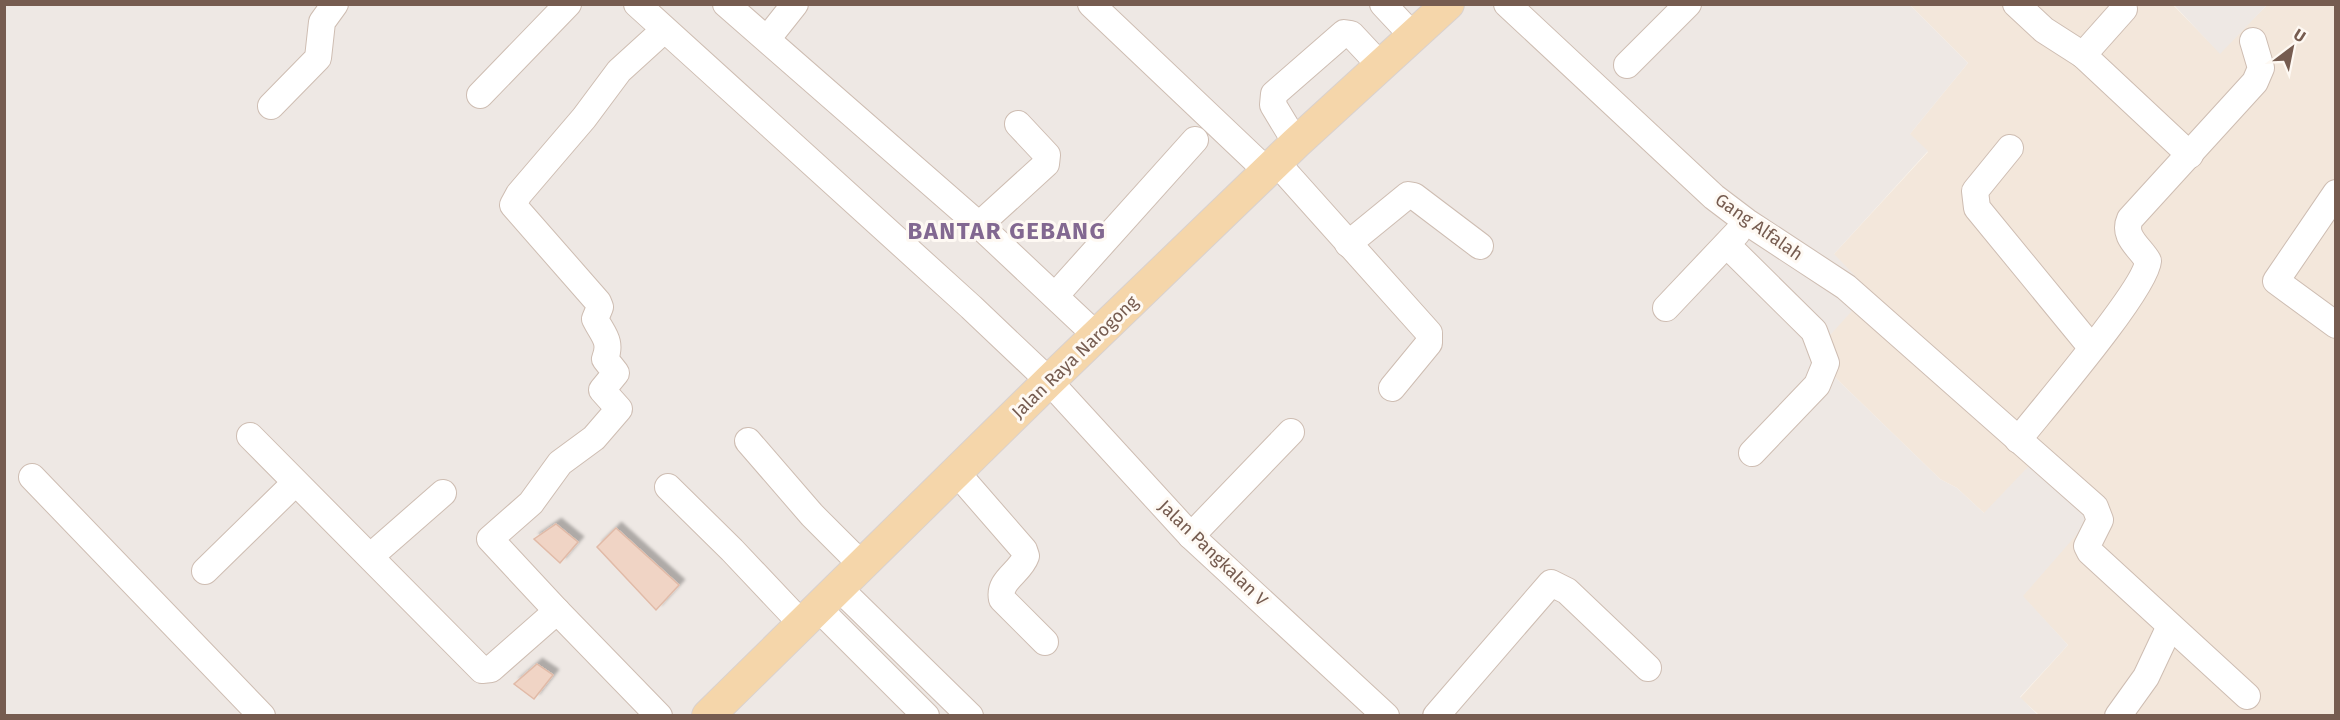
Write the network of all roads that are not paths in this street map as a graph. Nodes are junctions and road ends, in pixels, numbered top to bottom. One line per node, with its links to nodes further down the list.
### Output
1 (335, 4): 21 (street)
2 (568, 4): 20 (street)
3 (637, 4): 13 (street, Jalan Pangkalan V)
4 (726, 4): 15 (street)
5 (795, 4): 15 (street)
6 (1091, 4): 26 (street)
7 (1383, 4): 14 (street)
8 (1448, 4): 14 (main road, Jalan Raya Narogong)
9 (1507, 4): 28 (street, Gang Alfalah)
10 (1688, 4): 19 (street)
11 (2016, 4): 17 (street)
12 (2124, 9): 17 (street)
13 (663, 31): 38 (street, Jalan Pangkalan V); 55 (street)
14 (1412, 35): 18 (main road, Jalan Raya Narogong)
15 (768, 38): 29 (street)
16 (2253, 40): 25 (street)
17 (2083, 55): 25 (street)
18 (1380, 65): 26 (main road, Jalan Raya Narogong); 26 (street)
19 (1628, 65)
20 (480, 95)
21 (271, 106)
22 (1018, 124): 29 (street)
23 (1195, 140): 33 (street)
24 (2010, 148): 37 (street)
25 (2190, 155): 37 (street)
26 (1280, 159): 30 (street); 36 (main road, Jalan Raya Narogong)
27 (2336, 193): 35 (street)
28 (1747, 222): 31 (street); 42 (street, Gang Alfalah)
29 (979, 225): 33 (street)
30 (1348, 244): 32 (street); 39 (street)
31 (1727, 245): 34 (street); 44 (street)
32 (1480, 246)
33 (1054, 296): 36 (street)
34 (1666, 308)
35 (2336, 325)
36 (1097, 336): 38 (main road, Jalan Raya Narogong)
37 (2091, 347): 42 (street)
38 (1049, 381): 45 (main road, Jalan Raya Narogong); 50 (street, Jalan Pangkalan V)
39 (1392, 388)
40 (1291, 432): 50 (street)
41 (250, 436): 47 (street)
42 (2018, 440): 56 (street, Gang Alfalah)
43 (748, 441): 52 (street)
44 (1752, 453)
45 (957, 473): 52 (main road, Jalan Raya Narogong); 57 (street)
46 (32, 477): 60 (street)
47 (295, 483): 51 (street); 53 (street)
48 (668, 487): 54 (street)
49 (443, 493): 51 (street)
50 (1191, 536): 65 (street, Jalan Pangkalan V)
51 (371, 556): 55 (street)
52 (862, 565): 54 (main road, Jalan Raya Narogong)
53 (205, 571)
54 (819, 606): 62 (main road, Jalan Raya Narogong); 63 (street); 64 (street)
55 (557, 611): 61 (street)
56 (2170, 626): 59 (street); 67 (street)
57 (1045, 642)
58 (1648, 668): 66 (street)
59 (2247, 696)
60 (262, 716)
61 (659, 716)
62 (708, 716)
63 (926, 716)
64 (970, 716)
65 (1386, 716)
66 (1436, 716)
67 (2118, 716)

